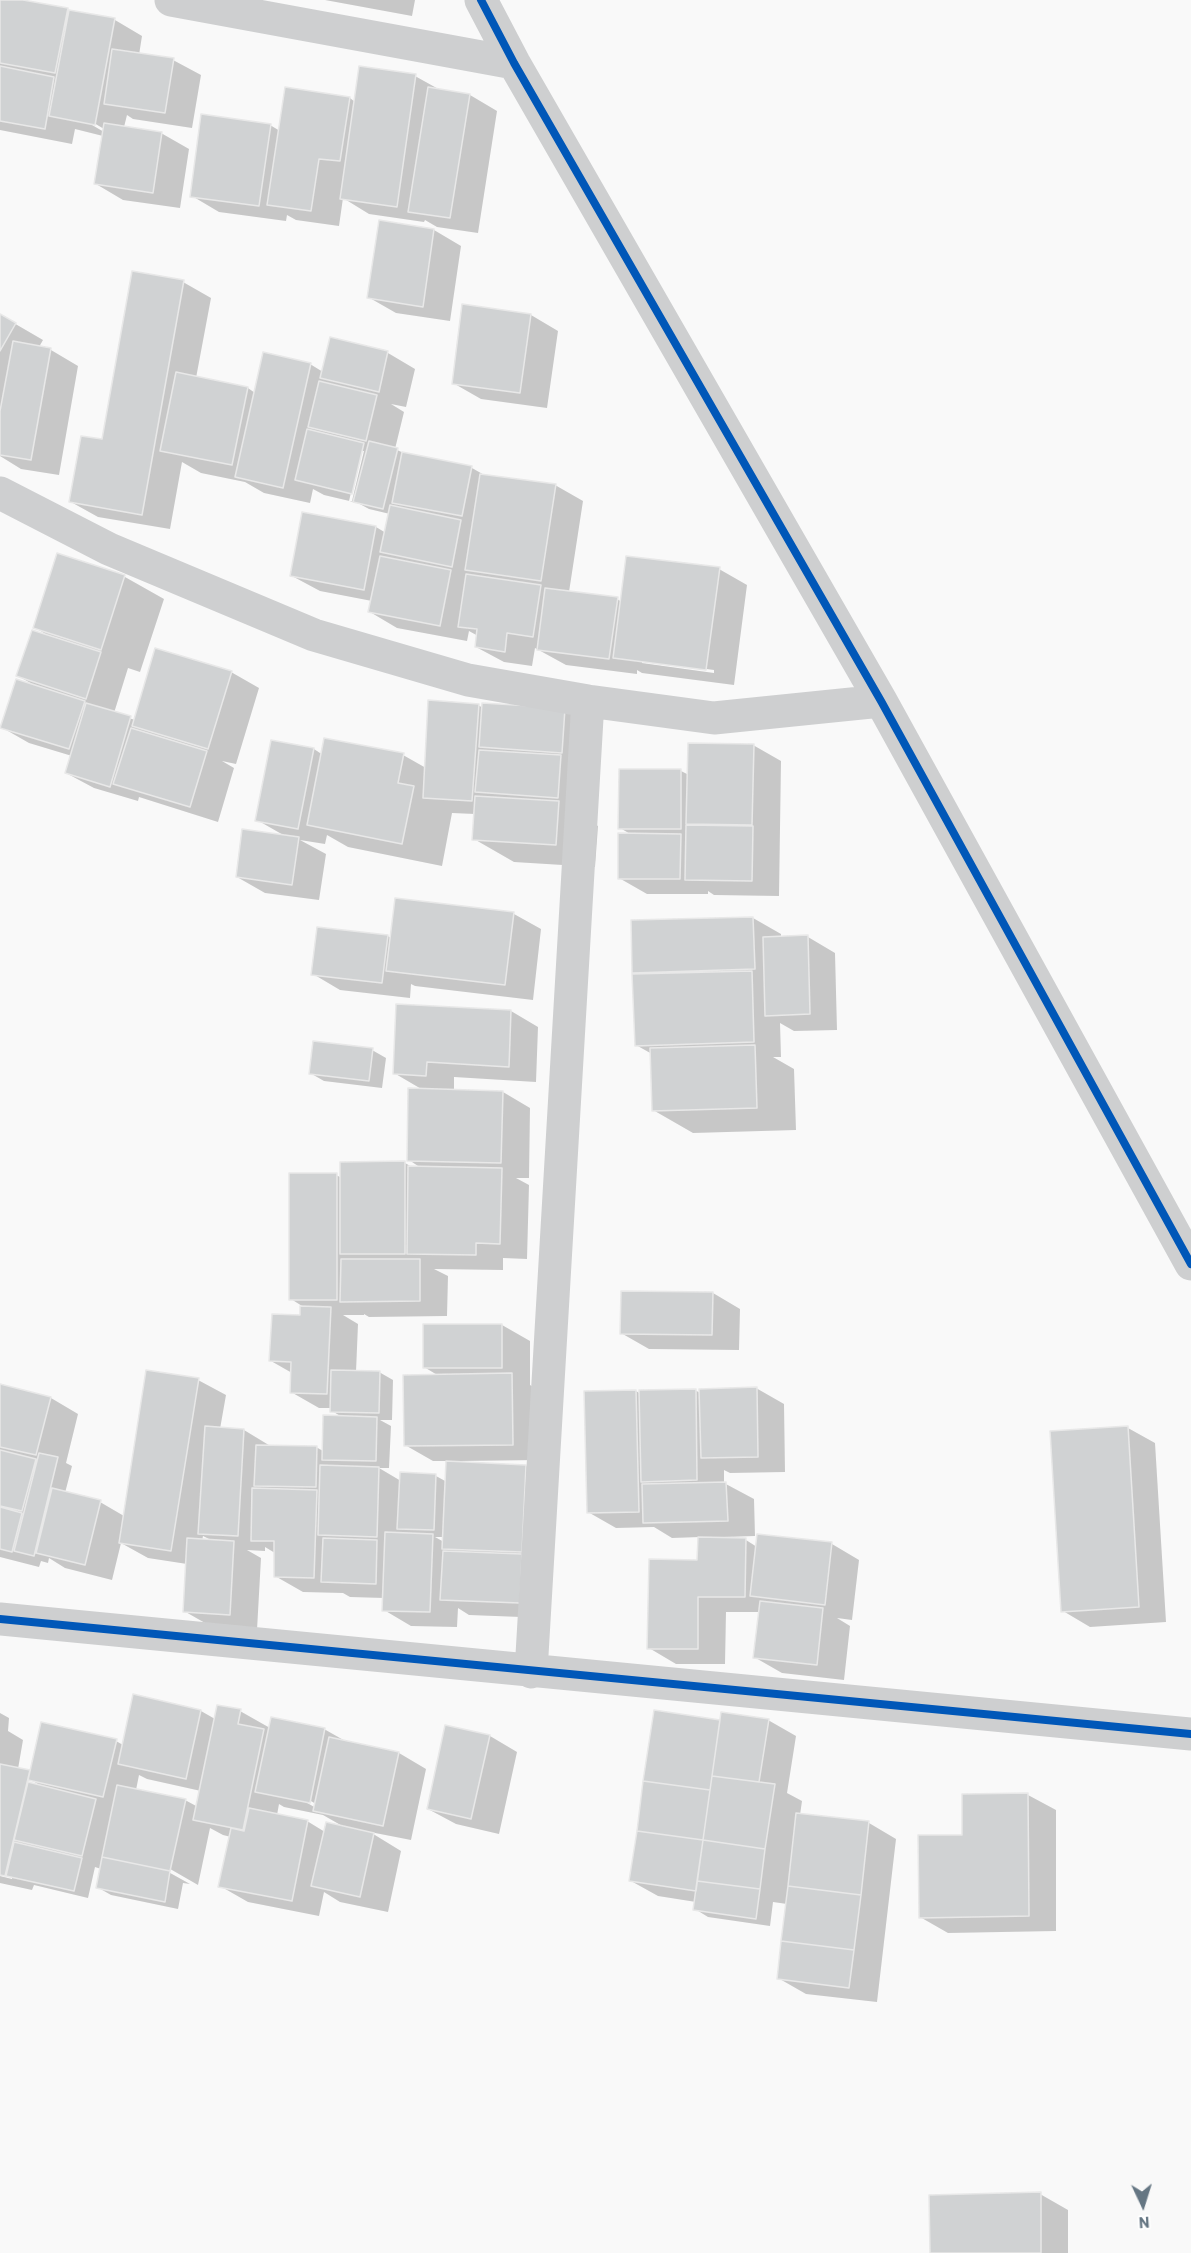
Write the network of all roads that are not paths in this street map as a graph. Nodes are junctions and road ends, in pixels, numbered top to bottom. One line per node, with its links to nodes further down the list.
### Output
1 (171, 0): 3 (street)
2 (481, 0): 3 (street)
3 (514, 63): 6 (street)
4 (0, 493): 5 (street)
5 (588, 701): 6 (street); 9 (street)
6 (881, 701): 7 (street)
7 (1191, 1264)
8 (0, 1619): 9 (street)
9 (531, 1672): 10 (street)
10 (1191, 1734)

